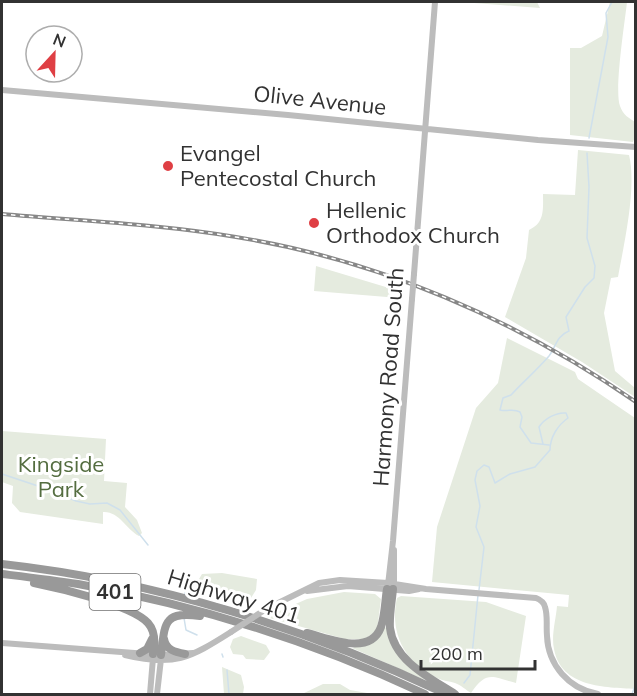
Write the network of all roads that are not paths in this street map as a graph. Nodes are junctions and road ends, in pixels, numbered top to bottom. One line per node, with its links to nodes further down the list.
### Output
1 (435, 2): 3 (main road, Harmony Road South)
2 (2, 90): 3 (main road, Olive Avenue)
3 (425, 129): 4 (main road, Olive Avenue); 5 (main road, Harmony Road South, bridge)
4 (636, 147)
5 (393, 541): 6 (main road, Harmony Road South); 10 (main road, Harmony Road South)
6 (390, 560): 9 (main road); 10 (main road, Harmony Road South)
7 (2, 564): 13 (highway, Highway 401 / 401)
8 (2, 575): 12 (highway, Highway 401 / 401); 15 (highway)
9 (372, 582): 10 (main road); 11 (main road)
10 (391, 586): 11 (main road); 13 (highway); 27 (highway); 28 (main road)
11 (301, 592): 19 (main road, bridge)
12 (226, 620): 14 (highway); 25 (highway, Highway 401 / 401)
13 (274, 625): 26 (highway, Highway 401 / 401)
14 (163, 634): 19 (highway); 20 (highway)
15 (154, 635): 18 (highway); 20 (highway)
16 (2, 643): 17 (main road)
17 (114, 652): 18 (main road); 20 (main road)
18 (140, 653): 20 (main road)
19 (189, 654): 20 (main road); 21 (main road)
20 (157, 657): 21 (main road); 22 (main road); 23 (main road)
21 (175, 661): 22 (main road)
22 (158, 685): 24 (main road)
23 (150, 694)
24 (157, 694)
25 (425, 694)
26 (446, 694)
27 (454, 694)
28 (598, 694)

